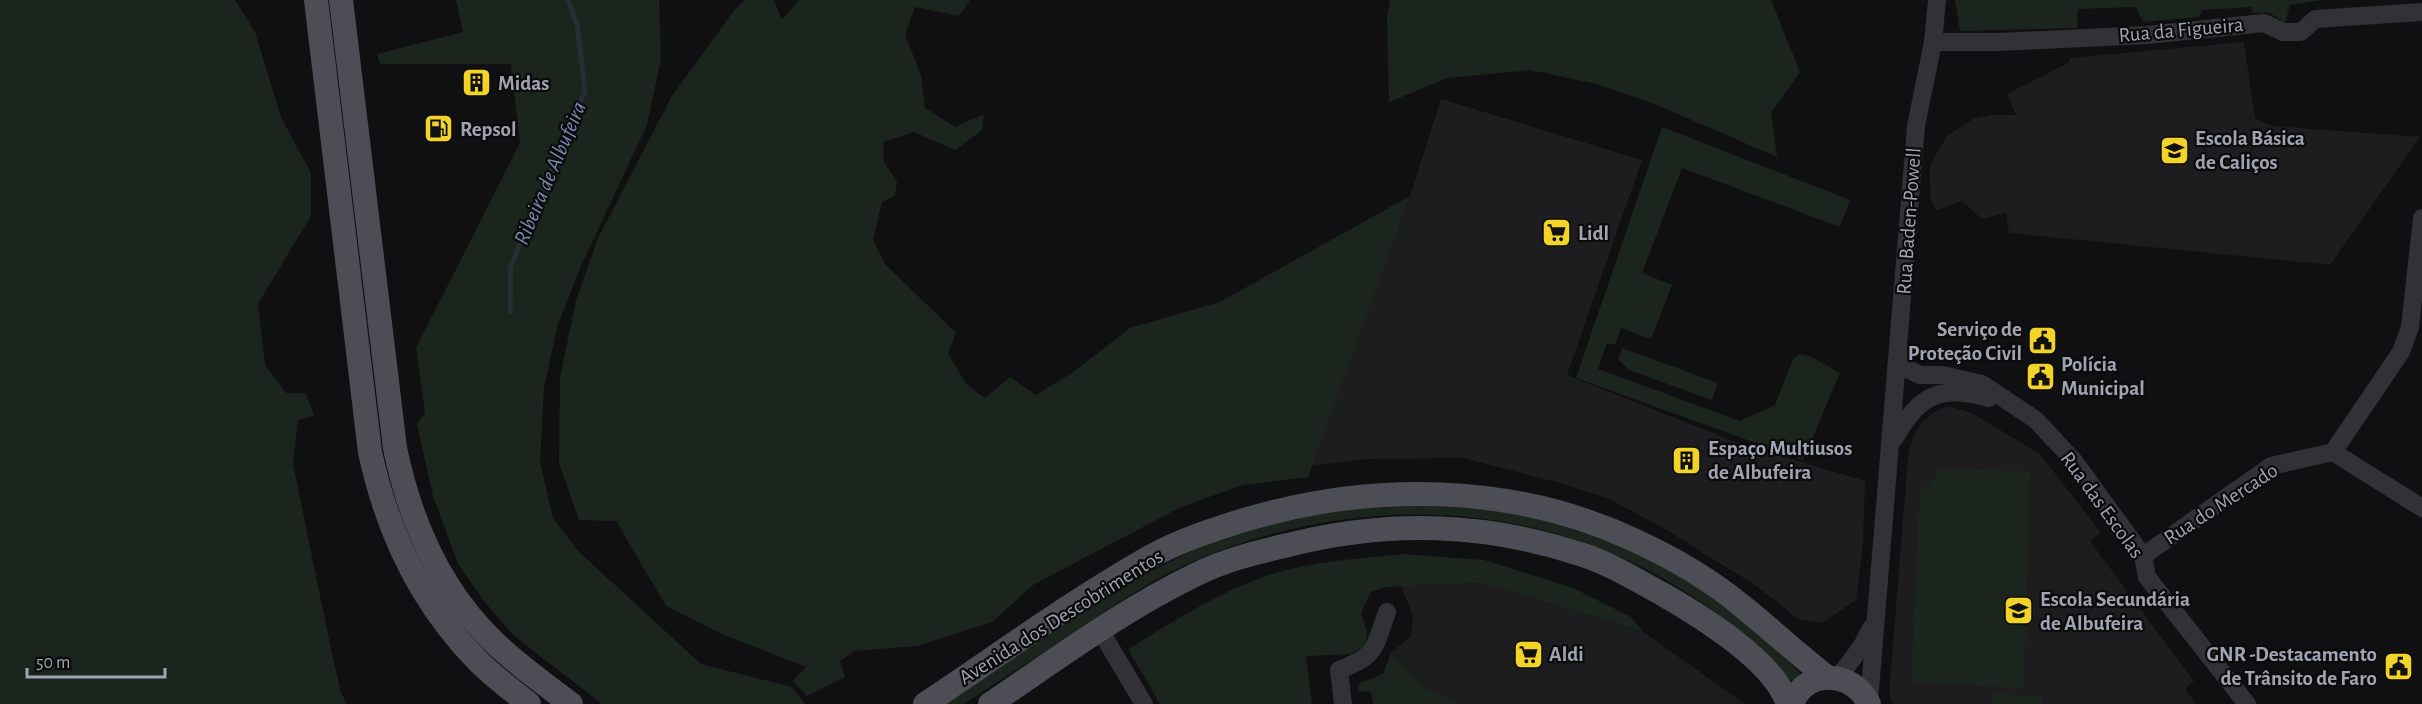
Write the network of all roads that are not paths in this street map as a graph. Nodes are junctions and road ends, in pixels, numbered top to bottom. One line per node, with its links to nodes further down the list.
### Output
1 (316, 0): 21 (main road)
2 (341, 0): 22 (main road)
3 (1937, 0): 5 (street, Rua Baden-Powell)
4 (2422, 12): 5 (street, Rua da Figueira)
5 (1934, 42): 7 (street, Rua Baden-Powell)
6 (2422, 218): 13 (street)
7 (1899, 349): 8 (street); 9 (street, Rua Baden-Powell)
8 (1920, 375): 9 (street); 10 (street, Rua das Escolas)
9 (1896, 395): 11 (street); 12 (street, Rua Baden-Powell)
10 (2010, 404): 11 (street, Rua das Escolas); 15 (street, Rua das Escolas)
11 (1915, 406): 12 (street)
12 (1891, 445): 17 (street, Rua Baden-Powell)
13 (2332, 452): 14 (street); 15 (street, Rua do Mercado)
14 (2422, 508)
15 (2143, 556): 28 (street, Rua das Escolas)
16 (1387, 612): 26 (street)
17 (1873, 624): 19 (street, Rua Baden-Powell); 20 (street, Rua Baden-Powell)
18 (1100, 630): 24 (main road, Avenida dos Descobrimentos); 25 (street); 27 (main road, Avenida dos Descobrimentos)
19 (1833, 677): 20 (main road, Avenida dos Descobrimentos); 23 (main road, Avenida dos Descobrimentos); 27 (main road)
20 (1869, 703)
21 (530, 704)
22 (571, 704)
23 (925, 704)
24 (990, 704)
25 (1144, 704)
26 (1343, 704)
27 (1790, 704)
28 (2247, 704)

